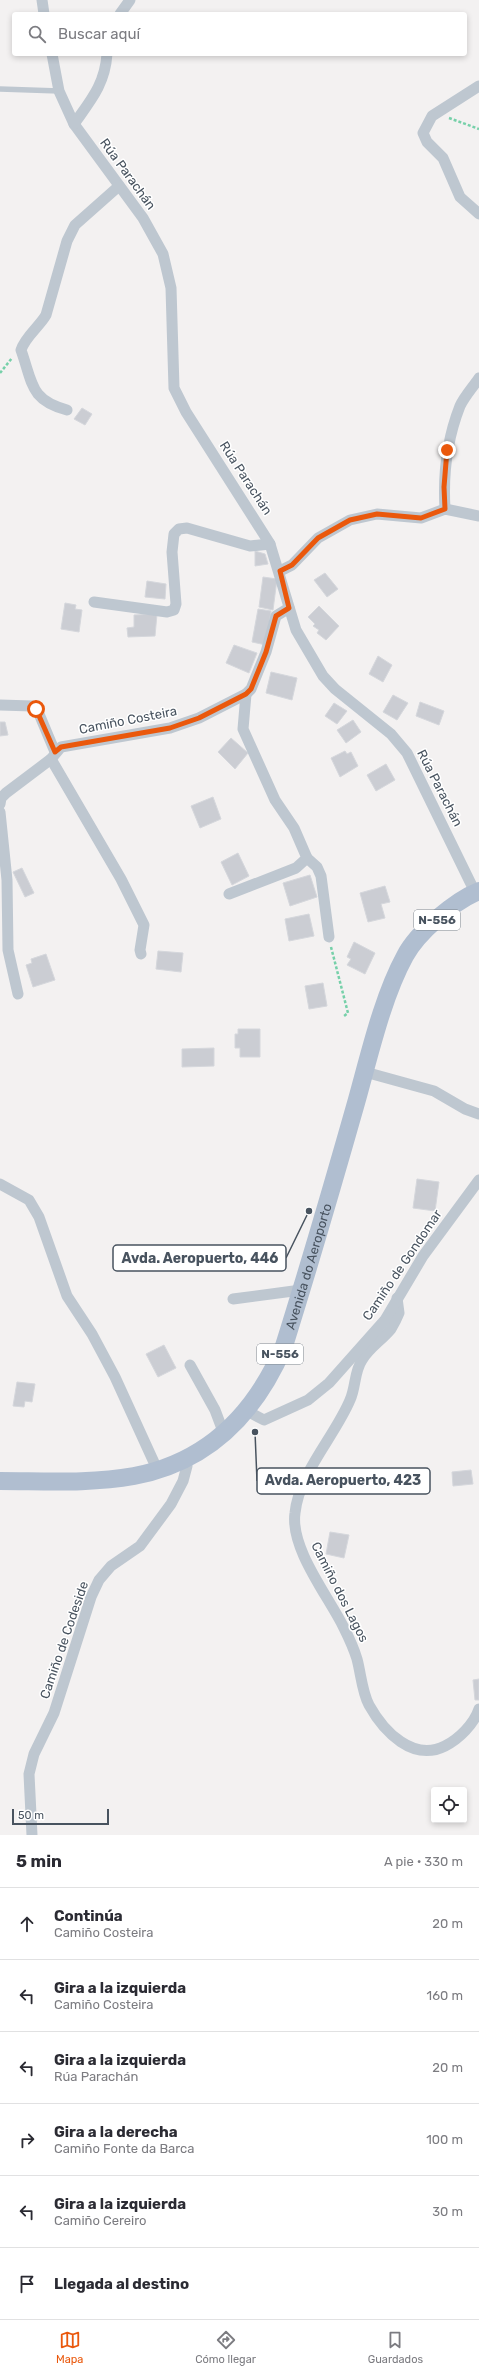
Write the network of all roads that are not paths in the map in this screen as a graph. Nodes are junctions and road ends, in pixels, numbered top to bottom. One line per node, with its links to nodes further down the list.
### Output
1 (42, 0): 3 (street)
2 (130, 0): 4 (street)
3 (44, 12)
4 (121, 12)
5 (52, 56): 9 (street, Rúa Parachán)
6 (108, 56): 10 (street)
7 (479, 86): 12 (street)
8 (0, 88): 9 (lane)
9 (59, 91): 10 (street, Rúa Parachán)
10 (74, 124): 11 (street, Rúa Parachán)
11 (119, 186): 14 (street); 17 (street, Rúa Parachán)
12 (479, 214)
13 (479, 378): 15 (street)
14 (68, 410)
15 (445, 509): 16 (street); 18 (street)
16 (479, 516)
17 (270, 544): 18 (street, Rúa Parachán); 19 (street)
18 (280, 571): 20 (street, Rúa Parachán)
19 (94, 602)
20 (289, 608): 21 (street); 27 (street, Rúa Parachán)
21 (246, 694): 23 (street, Camiño Costeira); 26 (street)
22 (0, 706): 23 (street)
23 (53, 755): 24 (street, Camiño Costeira); 30 (street)
24 (0, 804)
25 (0, 812): 31 (street)
26 (307, 858): 28 (street); 29 (street)
27 (478, 893): 32 (main road, Avenida do Aeroporto / N-556)
28 (229, 894)
29 (329, 937)
30 (141, 954)
31 (18, 994)
32 (365, 1072): 33 (street); 36 (main road, Avenida do Aeroporto / N-556)
33 (479, 1114)
34 (479, 1180): 37 (street, Camiño de Gondomar)
35 (0, 1184): 43 (street)
36 (301, 1290): 38 (street); 40 (main road, Avenida do Aeroporto / N-556)
37 (397, 1298): 40 (street, Camiño de Gondomar); 45 (street, Camiño dos Lagos)
38 (233, 1299)
39 (190, 1365): 41 (street)
40 (247, 1411): 41 (main road, Avenida do Aeroporto / N-556)
41 (224, 1434): 42 (main road, Avenida do Aeroporto / N-556)
42 (184, 1458): 43 (main road, Avenida do Aeroporto / N-556); 46 (street, Camiño de Codeside)
43 (156, 1469): 44 (main road, Avenida do Aeroporto / N-556)
44 (0, 1481)
45 (479, 1709)
46 (32, 1835)

